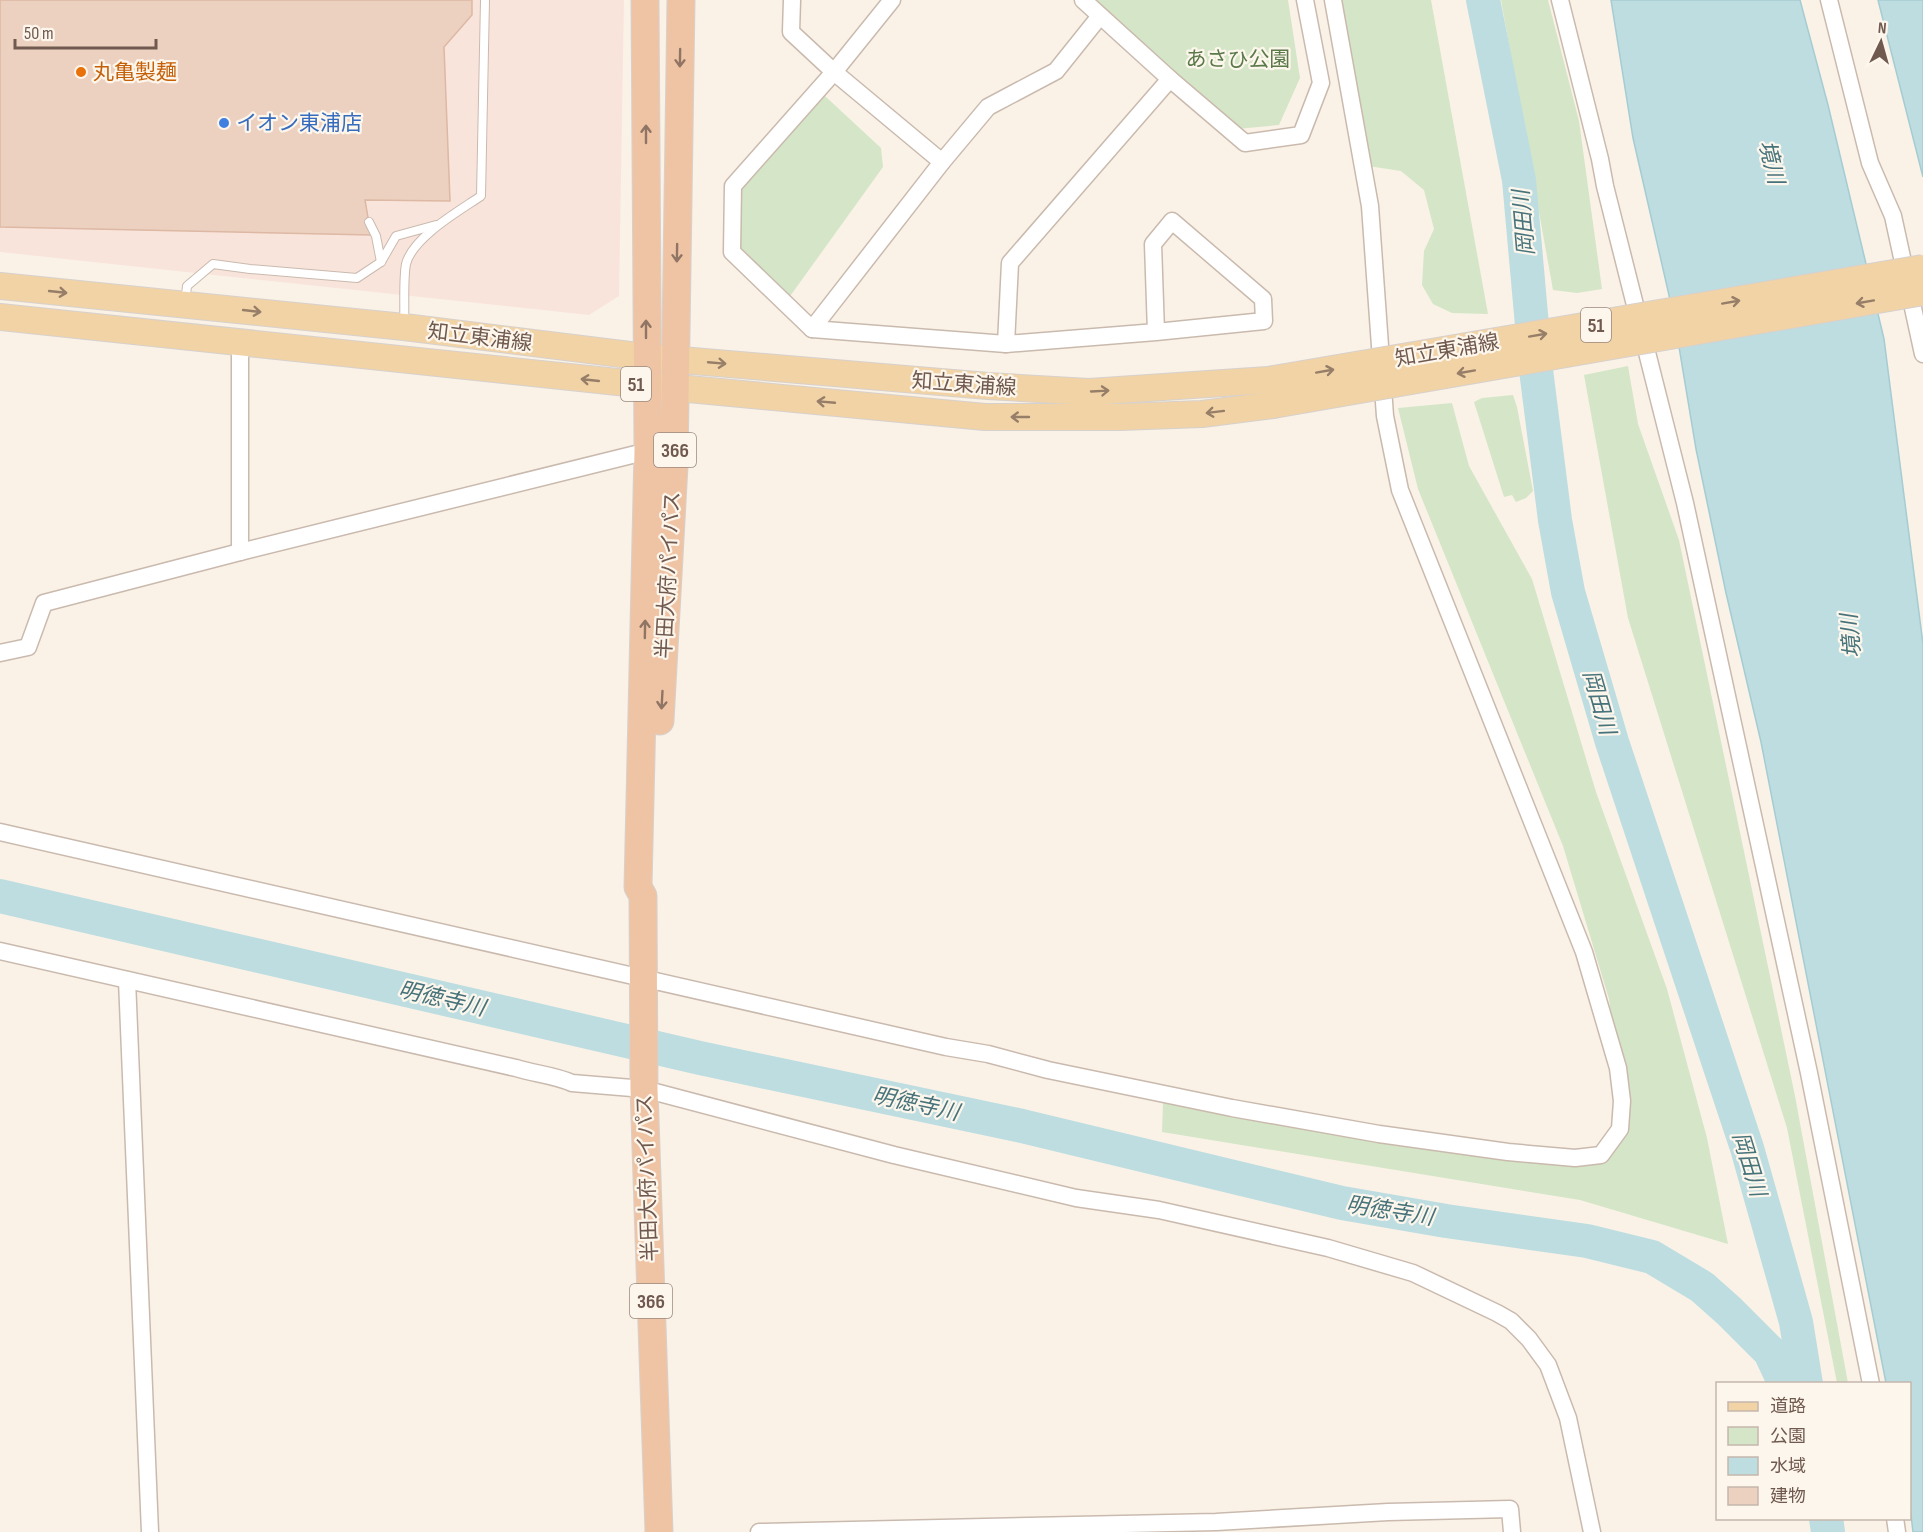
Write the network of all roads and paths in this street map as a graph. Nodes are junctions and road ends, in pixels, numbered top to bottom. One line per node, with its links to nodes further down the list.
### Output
1 (485, 0): 16 (lane)
2 (645, 0): 29 (highway, 半田大府パイパス / 366, one-way to 2)
3 (681, 0): 30 (highway, 半田大府パイパス / 366, one-way to 30)
4 (792, 0): 12 (street)
5 (892, 0): 12 (street)
6 (1083, 0): 11 (street)
7 (1305, 0): 13 (street)
8 (1333, 0): 39 (street)
9 (1560, 0): 42 (street)
10 (1829, 0): 28 (street)
11 (1100, 16): 13 (street); 14 (street)
12 (834, 72): 14 (street); 24 (street)
13 (1170, 79): 27 (street)
14 (942, 162): 24 (street)
15 (369, 222): 17 (lane)
16 (439, 224): 17 (lane); 23 (lane)
17 (381, 262): 21 (lane)
18 (1923, 268): 30 (main road, 知立東浦線 / 51, one-way to 18, bridge)
19 (0, 286): 21 (main road, 知立東浦線 / 51, one-way to 21)
20 (1923, 292): 32 (main road, 知立東浦線 / 51, one-way to 32, bridge)
21 (184, 306): 23 (main road, 知立東浦線 / 51, one-way to 23)
22 (0, 317): 26 (main road, 知立東浦線 / 51)
23 (404, 327): 29 (main road, 知立東浦線 / 51)
24 (812, 329): 27 (street)
25 (1156, 332): 25 (street); 27 (street)
26 (240, 344): 31 (main road, 知立東浦線 / 51, one-way to 26); 34 (street)
27 (1006, 344)
28 (1923, 354)
29 (646, 357): 30 (main road, 知立東浦線 / 51); 31 (highway, 半田大府パイパス / 366)
30 (676, 360): 32 (highway, 半田大府パイパス / 366)
31 (646, 385): 32 (main road, 知立東浦線 / 51); 33 (highway, 半田大府パイパス / 366)
32 (675, 388): 37 (highway, 半田大府パイパス / 366, one-way to 37)
33 (648, 450): 34 (street); 37 (highway, 半田大府パイパス / 366, one-way to 33)
34 (240, 552): 35 (street)
35 (0, 653)
36 (0, 832): 39 (street)
37 (643, 896): 39 (highway, 半田大府パイパス / 366)
38 (0, 951): 40 (street)
39 (643, 978): 41 (highway, 半田大府パイパス / 366)
40 (127, 980): 41 (street); 43 (street)
41 (644, 1079): 44 (highway, 半田大府パイパス / 366); 47 (street)
42 (1871, 1382)
43 (150, 1532)
44 (659, 1532)
45 (759, 1532): 46 (street)
46 (1512, 1532)
47 (1592, 1532)

